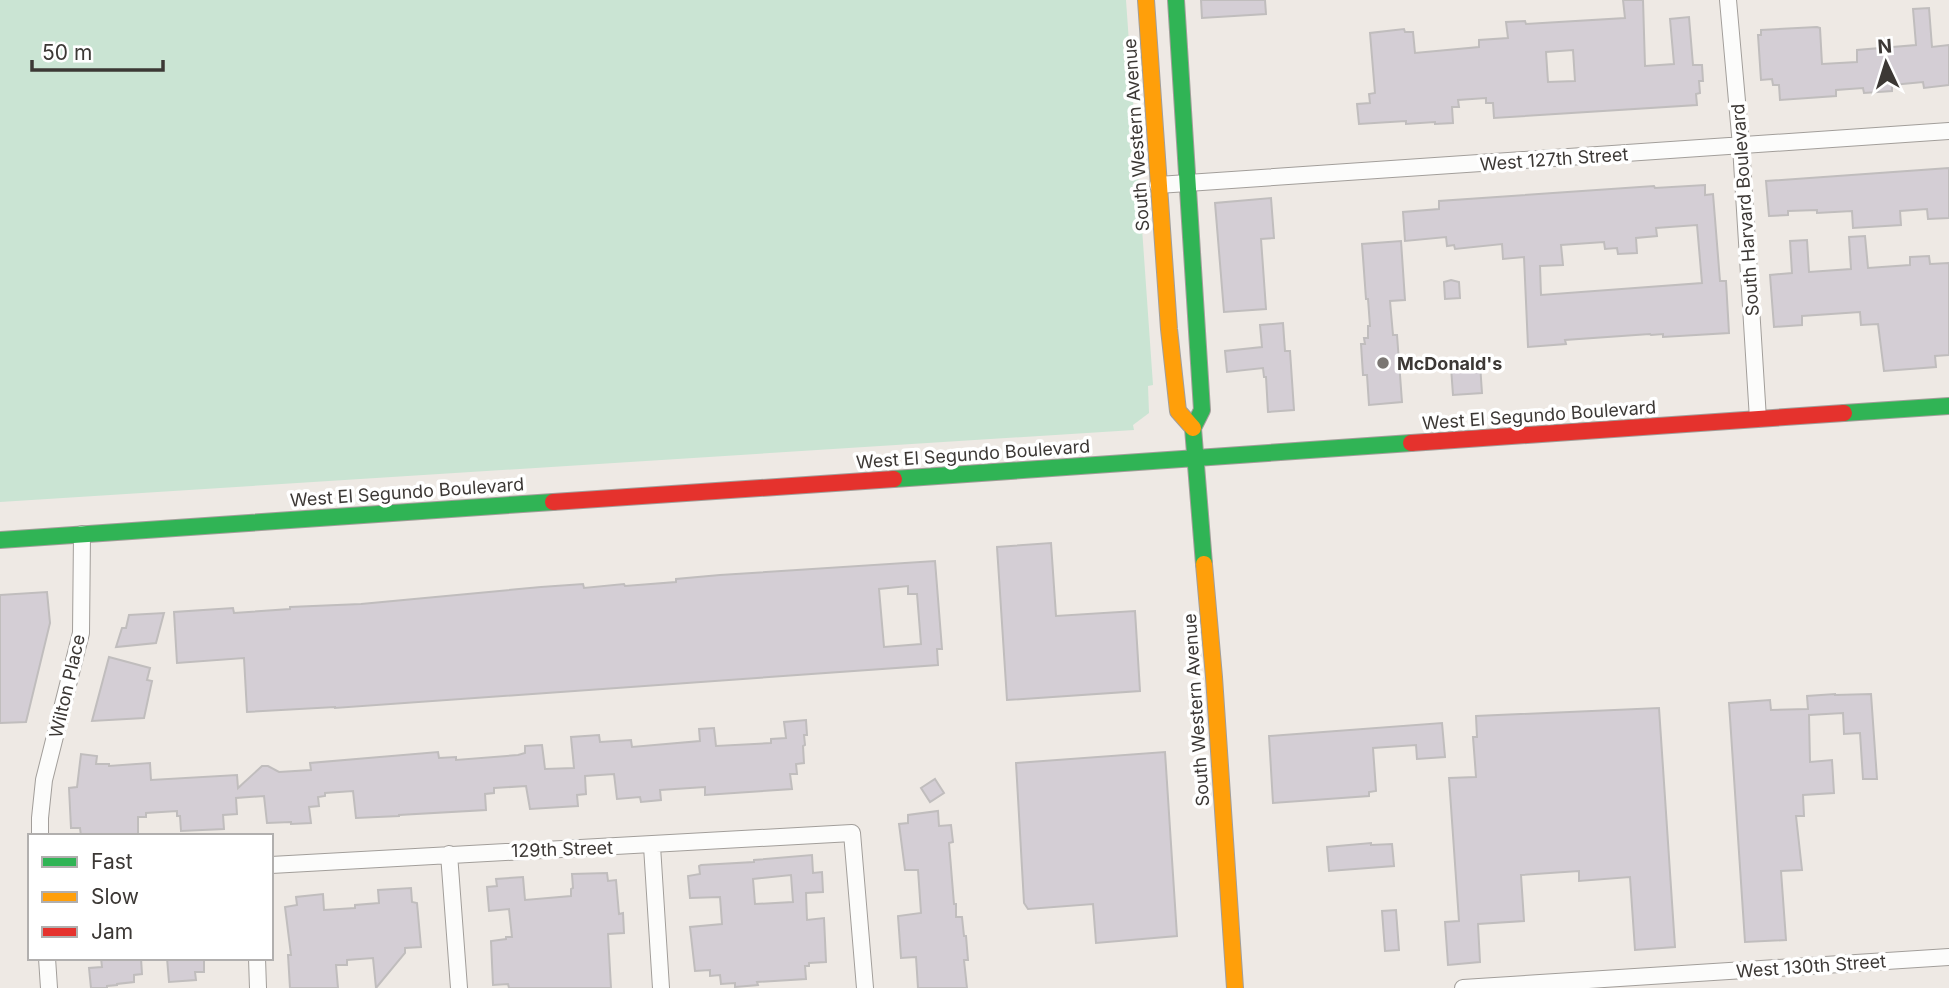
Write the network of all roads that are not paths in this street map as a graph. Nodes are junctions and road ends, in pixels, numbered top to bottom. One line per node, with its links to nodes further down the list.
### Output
1 (1146, 0): 7 (main road, South Western Avenue)
2 (1176, 0): 6 (main road, South Western Avenue)
3 (1728, 0): 5 (street, South Harvard Boulevard)
4 (1949, 131): 5 (street, West 127th Street)
5 (1741, 146): 6 (street, West 127th Street); 9 (street, South Harvard Boulevard)
6 (1188, 183): 7 (street, West 127th Street); 10 (main road, South Western Avenue)
7 (1158, 185): 10 (main road, South Western Avenue)
8 (1949, 406): 9 (main road, West El Segundo Boulevard)
9 (1758, 419): 11 (main road, West El Segundo Boulevard)
10 (1193, 428): 11 (main road, South Western Avenue)
11 (1196, 459): 12 (main road, West El Segundo Boulevard); 26 (main road, South Western Avenue)
12 (82, 534): 13 (main road, West El Segundo Boulevard); 14 (street, Wilton Place)
13 (0, 540)
14 (40, 834)
15 (652, 846): 16 (street, 129th Street); 24 (street); 25 (street, 129th Street)
16 (449, 854): 17 (street, 129th Street); 23 (street)
17 (273, 866)
18 (1949, 957): 27 (street, West 130th Street)
19 (47, 960): 21 (street)
20 (257, 960): 22 (street)
21 (49, 988)
22 (258, 988)
23 (459, 988)
24 (661, 988)
25 (865, 988)
26 (1235, 988)
27 (1463, 988)

